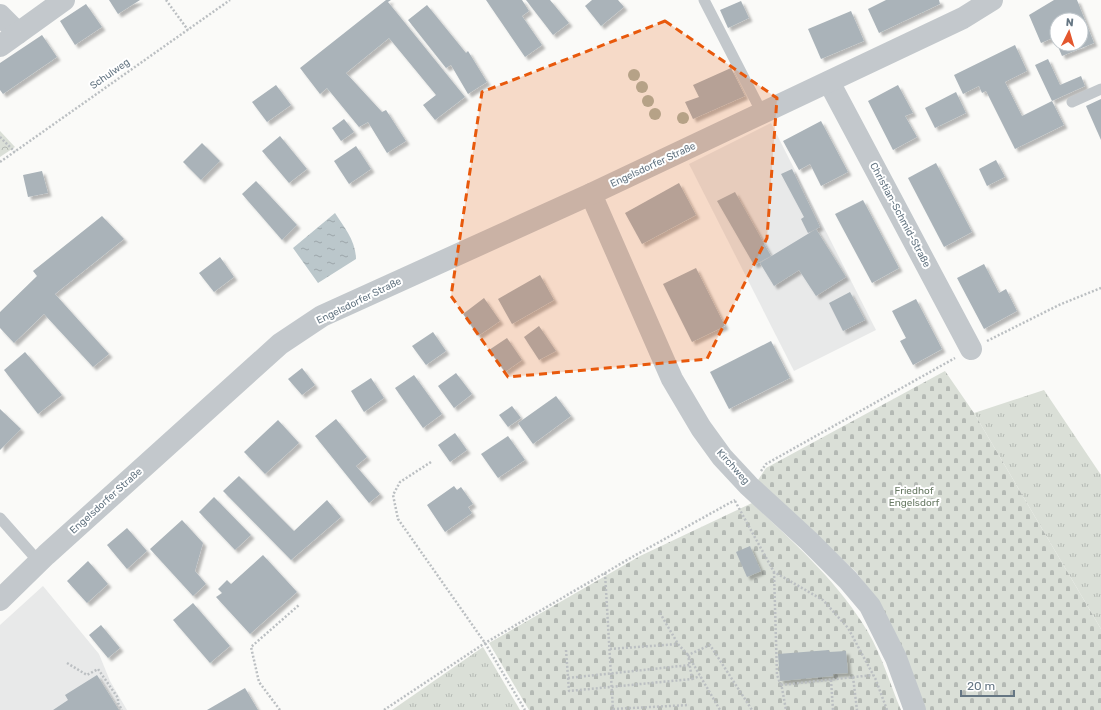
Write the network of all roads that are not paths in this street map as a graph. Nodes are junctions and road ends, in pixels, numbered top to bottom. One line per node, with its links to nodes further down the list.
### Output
1 (64, 0): 5 (street)
2 (704, 0): 10 (lane)
3 (992, 0): 7 (street, Engelsdorfer Straße)
4 (0, 15): 5 (street)
5 (18, 33): 6 (street)
6 (0, 46)
7 (829, 82): 10 (street, Engelsdorfer Straße); 12 (street, Christian-Schmid-Straße)
8 (1101, 88): 9 (lane)
9 (1072, 102)
10 (762, 113): 11 (street, Engelsdorfer Straße)
11 (591, 194): 14 (street, Engelsdorfer Straße); 16 (street, Kirchweg)
12 (971, 349)
13 (0, 518): 14 (lane)
14 (39, 562): 15 (street, Engelsdorfer Straße)
15 (0, 600)
16 (915, 710)

